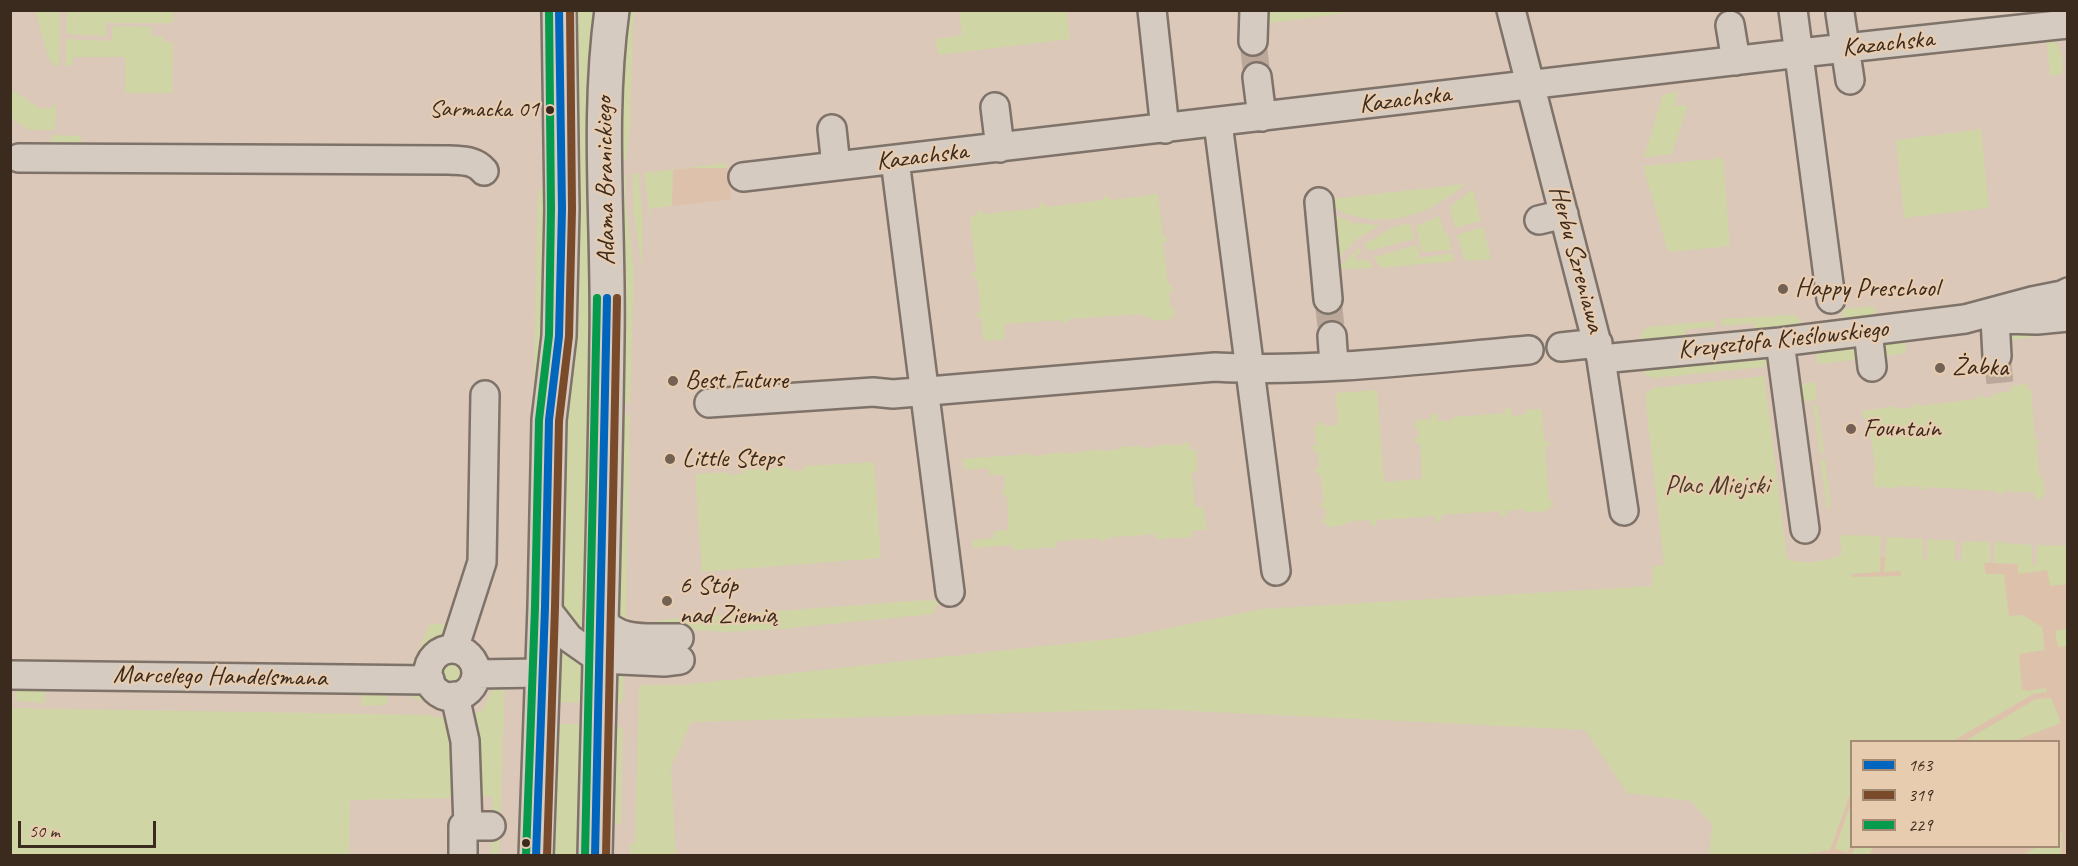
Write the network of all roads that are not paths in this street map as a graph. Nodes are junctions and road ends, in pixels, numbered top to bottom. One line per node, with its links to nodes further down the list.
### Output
1 (559, 10): 53 (main road, Adama Branickiego)
2 (612, 10): 54 (main road, Adama Branickiego)
3 (1152, 10): 22 (street)
4 (1254, 10): 11 (street)
5 (1510, 10): 17 (street, Herbu Szreniawa)
6 (1793, 10): 13 (street)
7 (2065, 10): 10 (street)
8 (1840, 13): 12 (street)
9 (1730, 25): 14 (street)
10 (2067, 27): 12 (street, Kazachska)
11 (1253, 41)
12 (1846, 48): 13 (street, Kazachska); 16 (street)
13 (1800, 53): 14 (street, Kazachska); 32 (street)
14 (1736, 61): 17 (street, Kazachska)
15 (1257, 77): 19 (street)
16 (1850, 80)
17 (1530, 85): 19 (street, Kazachska); 41 (street, Herbu Szreniawa)
18 (995, 107): 23 (street)
19 (1262, 117): 20 (street, Kazachska)
20 (1218, 123): 22 (street, Kazachska); 45 (street)
21 (832, 129): 26 (street)
22 (1165, 129): 23 (street, Kazachska)
23 (1000, 148): 25 (street, Kazachska)
24 (13, 156): 27 (street)
25 (895, 160): 26 (street, Kazachska); 46 (street)
26 (836, 166): 28 (street, Kazachska)
27 (484, 171)
28 (743, 177)
29 (1318, 202): 31 (street)
30 (2067, 292): 34 (street, Krzysztofa Kieślowskiego)
31 (1328, 299)
32 (1831, 299)
33 (2067, 317): 35 (street, Krzysztofa Kieślowskiego)
34 (1965, 319): 35 (street, Krzysztofa Kieślowskiego); 36 (street, Krzysztofa Kieślowskiego)
35 (1995, 319): 42 (street)
36 (1868, 331): 38 (street, Krzysztofa Kieślowskiego); 44 (street)
37 (1332, 336): 43 (street)
38 (1780, 342): 41 (street, Krzysztofa Kieślowskiego); 50 (street)
39 (1561, 347): 41 (street, Krzysztofa Kieślowskiego)
40 (1529, 350): 43 (street)
41 (1599, 351): 49 (street, Herbu Szreniawa)
42 (1997, 357)
43 (1334, 365): 45 (street)
44 (1872, 367)
45 (1249, 370): 46 (street); 51 (street)
46 (923, 391): 48 (street); 52 (street)
47 (485, 395): 55 (street)
48 (709, 403)
49 (1624, 511)
50 (1805, 529)
51 (1276, 571)
52 (950, 592)
53 (545, 607): 56 (street); 57 (main road, Adama Branickiego)
54 (600, 617): 56 (main road, Adama Branickiego); 56 (street)
55 (454, 649): 58 (street); 60 (street)
56 (599, 659): 64 (main road, Adama Branickiego)
57 (542, 673): 58 (street); 63 (main road, Adama Branickiego)
58 (476, 674): 61 (street)
59 (10, 675): 60 (street, Marcelego Handelsmana)
60 (430, 680): 61 (street)
61 (455, 696): 62 (street)
62 (463, 855)
63 (536, 855)
64 (595, 855)

